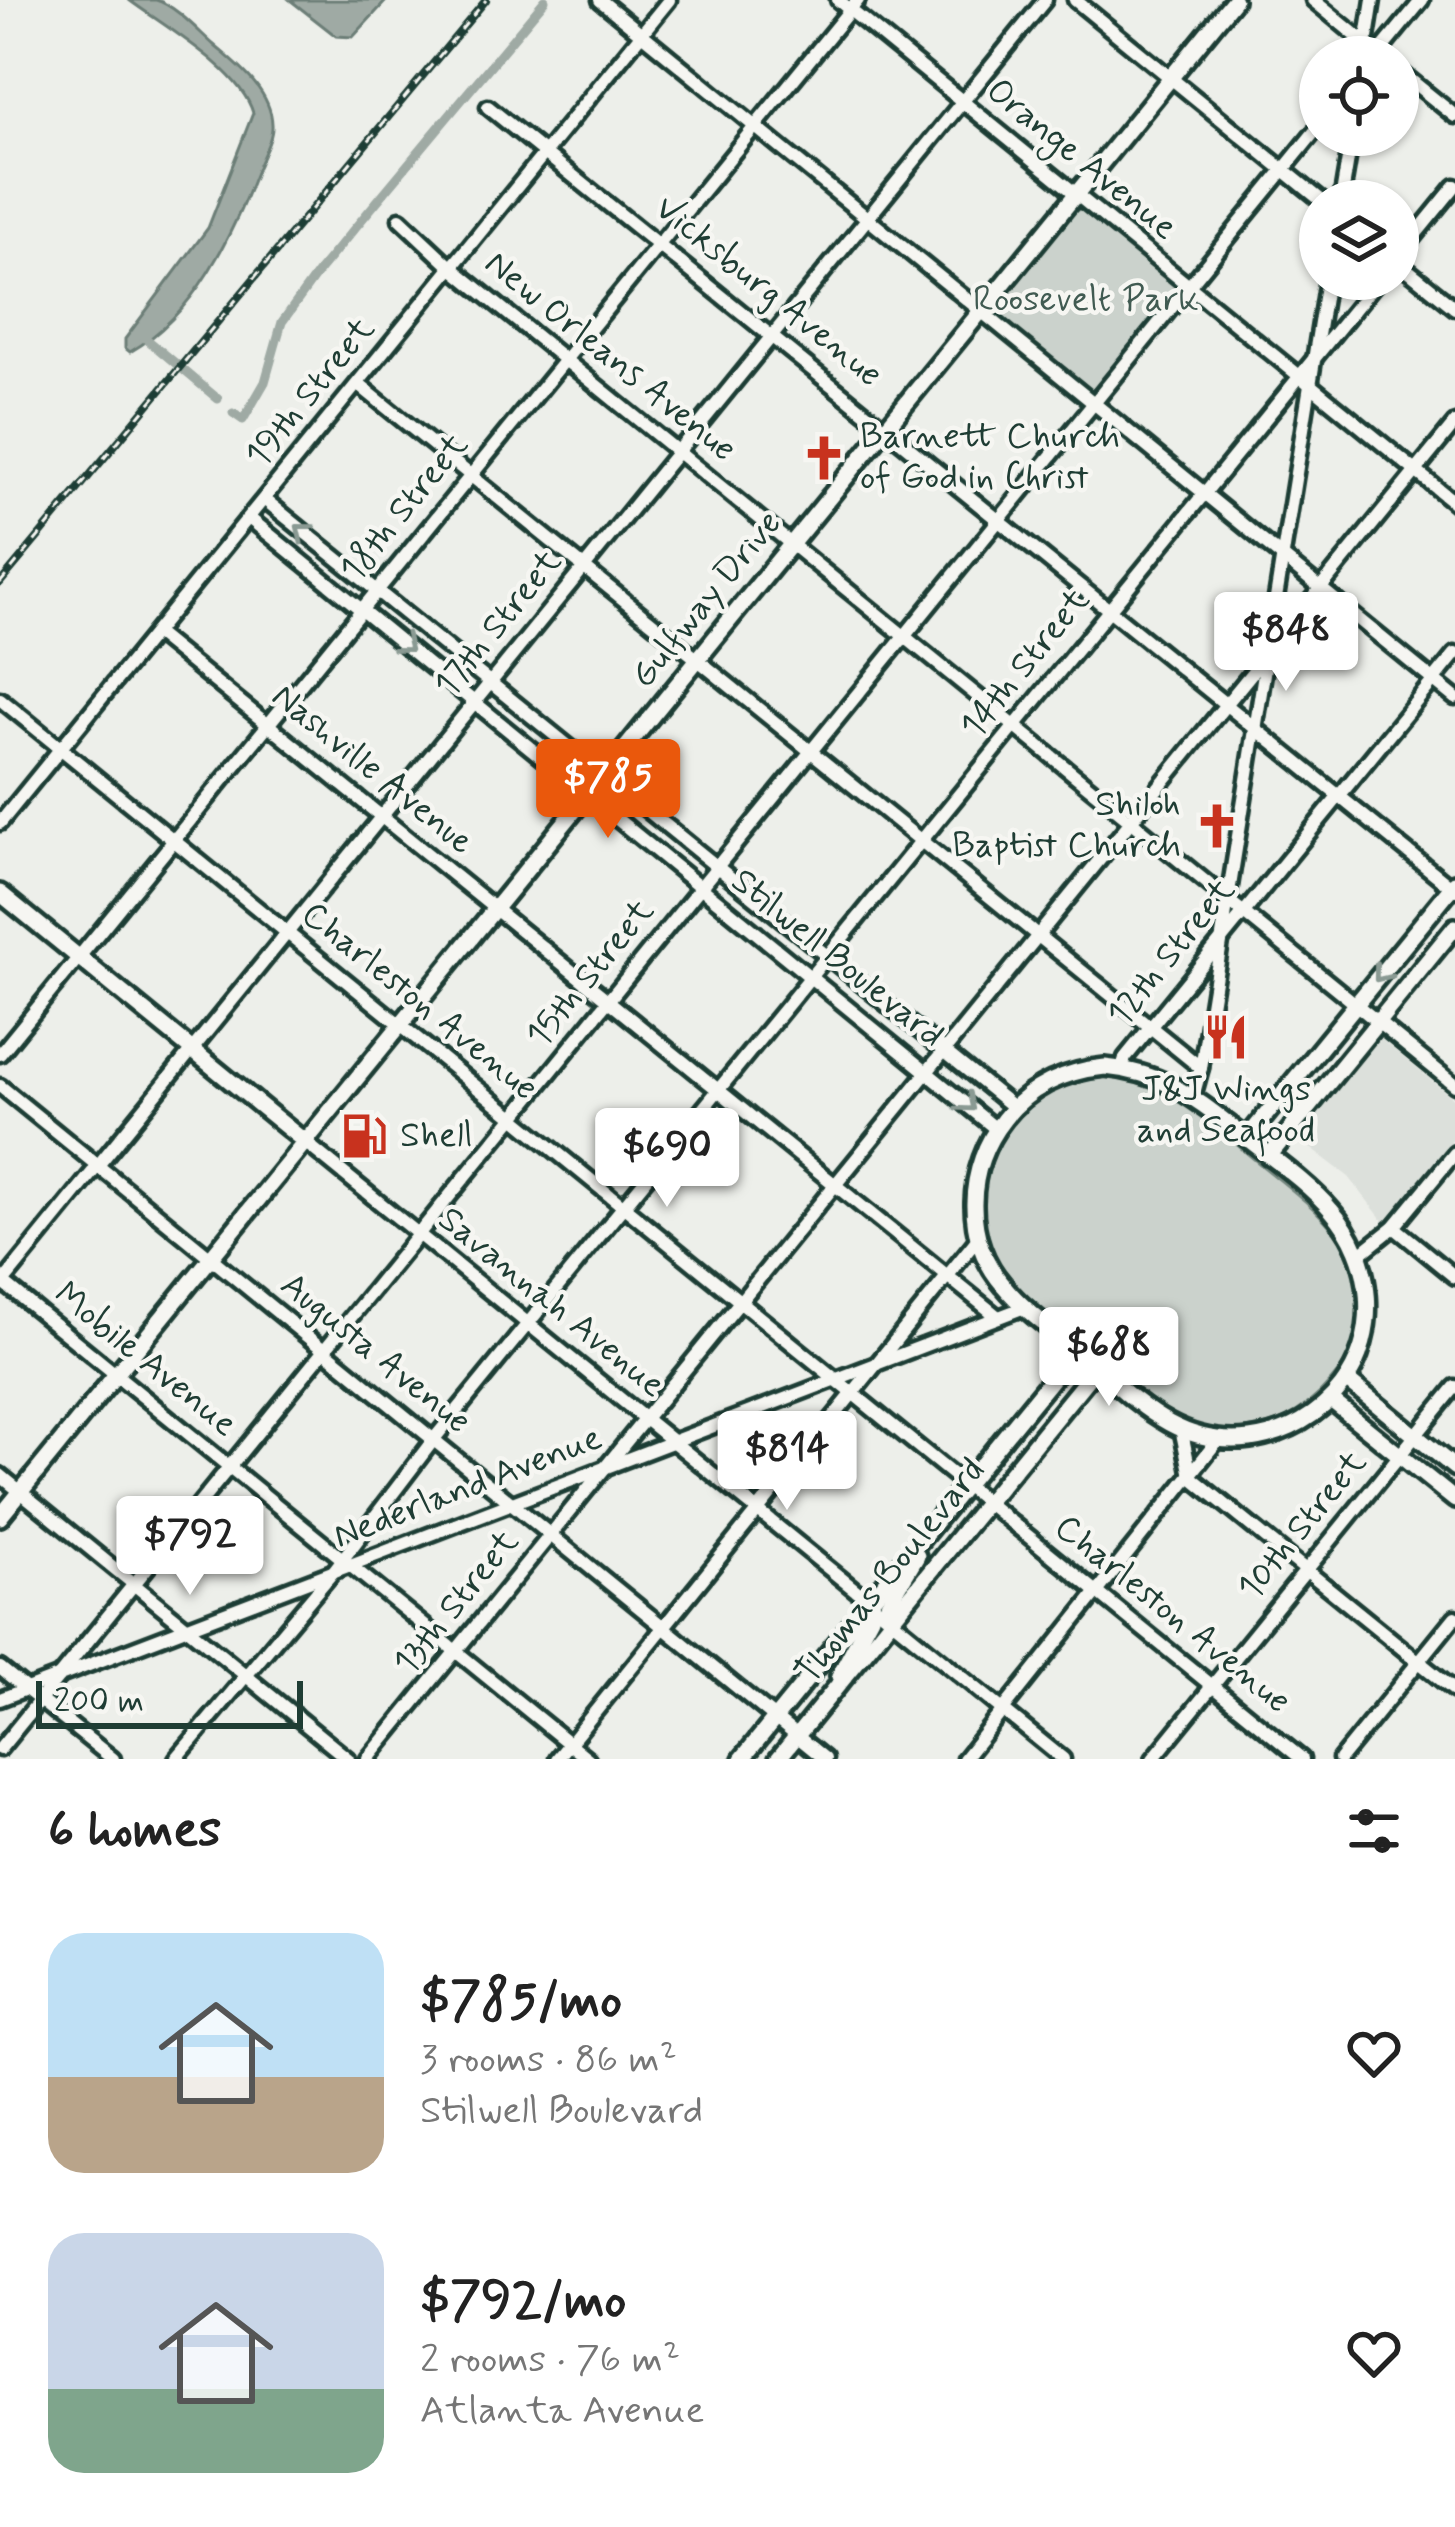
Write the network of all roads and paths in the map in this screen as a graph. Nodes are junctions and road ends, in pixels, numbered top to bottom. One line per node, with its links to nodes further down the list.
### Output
1 (600, 0): 11 (street)
2 (669, 0): 11 (street, 19th Street)
3 (838, 0): 10 (street, Orange Avenue)
4 (1045, 0): 17 (street, 17th Street)
5 (1075, 0): 15 (street)
6 (1234, 0): 15 (main road, Gulfway Drive)
7 (1313, 0): 12 (street)
8 (1373, 0): 13 (street)
9 (1422, 0): 14 (street)
10 (854, 5): 17 (street, Orange Avenue); 20 (street, 18th Street)
11 (641, 34): 20 (street); 22 (street, 19th Street)
12 (1353, 36)
13 (1373, 36)
14 (1389, 36)
15 (1171, 78): 23 (street); 26 (main road, Gulfway Drive)
16 (1419, 87): 19 (street)
17 (962, 102): 26 (street, Orange Avenue); 27 (street, 17th Street)
18 (488, 107): 22 (street, Vicksburg Avenue)
19 (1455, 116)
20 (755, 126): 27 (street); 30 (street, 18th Street)
21 (1299, 150): 23 (street, 15th Street)
22 (546, 151): 30 (street, Vicksburg Avenue); 31 (street, 19th Street)
23 (1283, 169): 24 (street); 33 (street, 15th Street)
24 (1299, 182)
25 (1455, 186): 29 (street)
26 (1076, 194): 33 (street, Orange Avenue); 37 (main road, Gulfway Drive)
27 (868, 218): 37 (street); 38 (street, 17th Street)
28 (400, 219): 31 (street, New Orleans Avenue)
29 (1419, 232)
30 (660, 243): 38 (street, Vicksburg Avenue); 39 (street, 18th Street)
31 (451, 267): 39 (street, New Orleans Avenue); 42 (street, 19th Street)
32 (1419, 277): 36 (street)
33 (1188, 286): 41 (street, Orange Avenue); 43 (street, 15th Street)
34 (1323, 300): 40 (street)
35 (1362, 300): 40 (street)
36 (1455, 308)
37 (981, 310): 43 (street); 45 (main road, Gulfway Drive)
38 (772, 335): 45 (street, Vicksburg Avenue); 46 (street, 17th Street)
39 (565, 359): 46 (street, New Orleans Avenue); 48 (street, 18th Street)
40 (1313, 361): 41 (street)
41 (1306, 380): 47 (street, Orange Avenue); 49 (street, 14th Street); 55 (street)
42 (358, 384): 48 (street); 50 (street, 19th Street)
43 (1094, 403): 49 (street); 53 (street, 15th Street)
44 (1455, 422): 47 (street, 13th Street)
45 (886, 427): 53 (street, Vicksburg Avenue); 54 (main road, Gulfway Drive)
46 (678, 451): 54 (street, New Orleans Avenue); 56 (street, 17th Street)
47 (1416, 471): 51 (street, Orange Avenue); 57 (street, 13th Street)
48 (470, 476): 56 (street); 58 (street, 18th Street)
49 (1206, 491): 55 (street); 59 (street, 14th Street)
50 (264, 499): 52 (street, 19th Street); 58 (street, Stilwell Boulevard, one-way to 50)
51 (1455, 503)
52 (249, 518): 60 (street, Stilwell Boulevard); 61 (street, 19th Street)
53 (1000, 519): 59 (street, Vicksburg Avenue); 62 (street, 15th Street)
54 (792, 543): 62 (street, New Orleans Avenue); 65 (main road, Gulfway Drive)
55 (1284, 557): 57 (street); 63 (street)
56 (583, 568): 65 (street); 67 (street, 17th Street)
57 (1321, 587): 63 (street, 13th Street); 66 (street)
58 (377, 591): 60 (street, 18th Street); 67 (street, Stilwell Boulevard)
59 (1111, 608): 71 (street, Vicksburg Avenue); 73 (street, 14th Street)
60 (361, 610): 70 (street, Stilwell Boulevard, one-way to 70); 72 (street, 18th Street)
61 (155, 633): 72 (street, Nashville Avenue); 75 (street, 19th Street)
62 (904, 636): 73 (street, New Orleans Avenue); 76 (street, 15th Street)
63 (1268, 652): 71 (street, 13th Street); 74 (street)
64 (1455, 654): 66 (street, 12th Street)
65 (697, 660): 76 (street); 77 (main road, Gulfway Drive)
66 (1434, 680): 68 (street); 79 (street, 12th Street)
67 (490, 683): 70 (street, 17th Street); 77 (street, Stilwell Boulevard)
68 (1455, 698)
69 (0, 700): 75 (street, Charleston Avenue)
70 (475, 702): 78 (street, Stilwell Boulevard); 80 (street, 17th Street)
71 (1226, 704): 74 (street, Vicksburg Avenue); 81 (street, 13th Street)
72 (269, 724): 80 (street, Nashville Avenue); 83 (street, 18th Street)
73 (1016, 724): 81 (street, New Orleans Avenue); 84 (street, 14th Street)
74 (1256, 728): 79 (street, Vicksburg Avenue); 89 (street)
75 (60, 749): 82 (street, 19th Street); 83 (street, Charleston Avenue)
76 (809, 753): 84 (street); 85 (street, 15th Street)
77 (604, 775): 78 (main road, Gulfway Drive); 85 (street, Stilwell Boulevard)
78 (588, 794): 86 (street, Stilwell Boulevard); 90 (main road, Gulfway Drive)
79 (1340, 796): 87 (street, Vicksburg Avenue); 91 (street, 12th Street)
80 (382, 817): 90 (street, Nashville Avenue); 93 (street, 17th Street)
81 (1131, 820): 89 (street, New Orleans Avenue); 94 (street, 13th Street)
82 (0, 823)
83 (174, 841): 93 (street, Charleston Avenue); 97 (street, 18th Street)
84 (920, 842): 94 (street); 96 (street, 14th Street)
85 (716, 867): 86 (street, 15th Street); 96 (street, Stilwell Boulevard)
86 (701, 886): 98 (street, Stilwell Boulevard); 99 (street, 15th Street)
87 (1454, 887): 100 (main road, one-way to 100)
88 (0, 893): 97 (main road, Savannah Avenue)
89 (1228, 900): 91 (street, New Orleans Avenue); 95 (street)
90 (495, 909): 99 (street, Nashville Avenue); 102 (main road, Gulfway Drive)
91 (1244, 913): 95 (street, 12th Street); 100 (street, New Orleans Avenue)
92 (1455, 927): 101 (main road)
93 (287, 933): 102 (street, Charleston Avenue); 104 (street, 17th Street)
94 (1036, 937): 103 (street); 105 (street, 13th Street)
95 (1222, 940): 103 (street, 12th Street); 108 (street)
96 (828, 956): 98 (street, 14th Street); 105 (street, Stilwell Boulevard)
97 (79, 957): 104 (main road, Savannah Avenue); 106 (street, 18th Street)
98 (812, 975): 109 (street, Stilwell Boulevard); 112 (street, 14th Street)
99 (608, 1001): 112 (street, Nashville Avenue); 115 (street, 15th Street)
100 (1357, 1004): 101 (street, New Orleans Avenue); 117 (main road)
101 (1378, 1022): 110 (street, New Orleans Avenue); 120 (main road)
102 (400, 1025): 115 (street, Charleston Avenue); 118 (main road, Gulfway Drive)
103 (1149, 1030): 107 (street, 12th Street); 108 (street)
104 (192, 1050): 118 (main road, Savannah Avenue); 121 (street, 17th Street)
105 (943, 1051): 109 (street, 13th Street); 114 (street, Stilwell Boulevard)
106 (0, 1054)
107 (1122, 1069): 113 (main road); 114 (main road)
108 (1201, 1069): 113 (street)
109 (927, 1071): 116 (street, Stilwell Boulevard, one-way to 116); 122 (street, 13th Street)
110 (1455, 1085)
111 (0, 1086): 121 (street, Augusta Avenue)
112 (719, 1090): 122 (street, Nashville Avenue); 123 (street, 14th Street)
113 (1193, 1096): 117 (main road)
114 (1013, 1107): 116 (main road)
115 (513, 1117): 123 (street, Charleston Avenue); 125 (street, 15th Street)
116 (996, 1129): 126 (main road)
117 (1247, 1138): 120 (main road)
118 (305, 1142): 125 (street, Savannah Avenue); 128 (main road, Gulfway Drive)
119 (1455, 1154): 124 (street)
120 (1269, 1156): 127 (main road)
121 (98, 1166): 128 (street, Augusta Avenue); 131 (street, 17th Street)
122 (834, 1187): 130 (street, Nashville Avenue); 132 (street, 13th Street)
123 (625, 1207): 132 (street, Charleston Avenue); 135 (street, 14th Street)
124 (1394, 1227): 127 (street); 129 (street)
125 (418, 1234): 135 (street, Savannah Avenue); 137 (street, 15th Street)
126 (979, 1237): 130 (street); 133 (main road)
127 (1359, 1255): 142 (main road)
128 (210, 1258): 137 (street, Augusta Avenue); 140 (main road, Gulfway Drive)
129 (1455, 1276)
130 (947, 1278): 134 (street, Nashville Avenue); 138 (street)
131 (1, 1283): 140 (street, Mobile Avenue)
132 (740, 1302): 141 (street, Charleston Avenue); 146 (street, 13th Street)
133 (1025, 1307): 134 (street, Nederland Avenue); 136 (main road)
134 (998, 1317): 138 (street, Nederland Avenue)
135 (530, 1323): 146 (street, Savannah Avenue); 149 (street, 14th Street)
136 (1076, 1348): 139 (main road); 158 (main road, Thomas Boulevard)
137 (324, 1351): 149 (street, Augusta Avenue); 153 (street, 15th Street)
138 (874, 1364): 141 (street, Nederland Avenue); 144 (street)
139 (1097, 1367): 147 (main road); 161 (main road, Thomas Boulevard)
140 (116, 1375): 153 (street, Mobile Avenue); 159 (main road, Gulfway Drive)
141 (835, 1379): 144 (street, Charleston Avenue); 151 (street, Nederland Avenue)
142 (1347, 1380): 145 (main road); 148 (main road)
143 (1455, 1387): 148 (street, 10th Street)
144 (852, 1395): 158 (street, Charleston Avenue); 163 (street)
145 (1331, 1400): 150 (main road); 152 (main road)
146 (645, 1418): 151 (street, Savannah Avenue); 154 (street, 13th Street)
147 (1182, 1433): 150 (main road); 157 (street)
148 (1415, 1436): 152 (street, 10th Street); 155 (main road)
149 (434, 1439): 162 (street, Augusta Avenue); 167 (street, 14th Street)
150 (1218, 1440): 157 (street)
151 (675, 1442): 154 (street, Nederland Avenue); 163 (street, Savannah Avenue)
152 (1400, 1455): 160 (main road); 168 (street, 10th Street)
153 (229, 1468): 167 (street, Mobile Avenue); 170 (street, 15th Street)
154 (604, 1468): 162 (street, Nederland Avenue); 166 (street, 13th Street)
155 (1455, 1468)
156 (0, 1475): 159 (street)
157 (1191, 1477): 168 (street); 171 (street)
158 (965, 1486): 161 (street, Charleston Avenue); 165 (main road, Thomas Boulevard)
159 (20, 1491): 164 (main road, Gulfway Drive); 170 (street)
160 (1455, 1499)
161 (986, 1503): 171 (street, Charleston Avenue); 174 (main road, Thomas Boulevard)
162 (511, 1505): 166 (street, Augusta Avenue); 167 (street, Nederland Avenue)
163 (758, 1510): 172 (street, Savannah Avenue); 175 (street)
164 (0, 1517)
165 (927, 1532): 172 (main road, Thomas Boulevard); 174 (main road)
166 (550, 1535): 175 (street, Augusta Avenue); 177 (street, 13th Street)
167 (346, 1563): 169 (street, Nederland Avenue); 177 (street, Mobile Avenue)
168 (1306, 1570): 178 (street); 182 (street, 10th Street)
169 (332, 1572): 176 (street, Nederland Avenue); 180 (street)
170 (134, 1583): 176 (street); 181 (street, 15th Street)
171 (1098, 1594): 182 (street, Charleston Avenue); 188 (street)
172 (870, 1602): 174 (street, Savannah Avenue); 184 (main road); 189 (main road, Thomas Boulevard)
173 (1455, 1617): 178 (street)
174 (891, 1619): 184 (main road, Thomas Boulevard); 188 (street, Savannah Avenue)
175 (664, 1627): 189 (street, Augusta Avenue); 191 (street)
176 (188, 1628): 180 (street); 181 (street, Nederland Avenue)
177 (456, 1652): 191 (street, Mobile Avenue); 196 (street, 13th Street)
178 (1419, 1662): 185 (street); 206 (street)
179 (0, 1668): 183 (street)
180 (245, 1674): 194 (street); 195 (street)
181 (57, 1677): 183 (street, Nederland Avenue); 187 (street, 15th Street)
182 (1212, 1686): 204 (street, 10th Street); 205 (street, Charleston Avenue)
183 (27, 1689): 186 (street, Nederland Avenue); 187 (street)
184 (834, 1690): 190 (main road, Thomas Boulevard)
185 (1455, 1691)
186 (0, 1699)
187 (40, 1700): 192 (street, 15th Street); 193 (street)
188 (1004, 1710): 202 (street); 203 (street, Savannah Avenue)
189 (776, 1718): 190 (street, Augusta Avenue); 199 (main road, Thomas Boulevard)
190 (796, 1736): 200 (main road, Thomas Boulevard); 201 (street, Augusta Avenue)
191 (569, 1744): 197 (street); 198 (street, Mobile Avenue)
192 (0, 1749)
193 (113, 1759)
194 (176, 1759)
195 (348, 1759)
196 (368, 1759)
197 (556, 1759)
198 (588, 1759)
199 (742, 1759)
200 (778, 1759)
201 (825, 1759)
202 (964, 1759)
203 (1063, 1759)
204 (1153, 1759)
205 (1302, 1759)
206 (1340, 1759)

